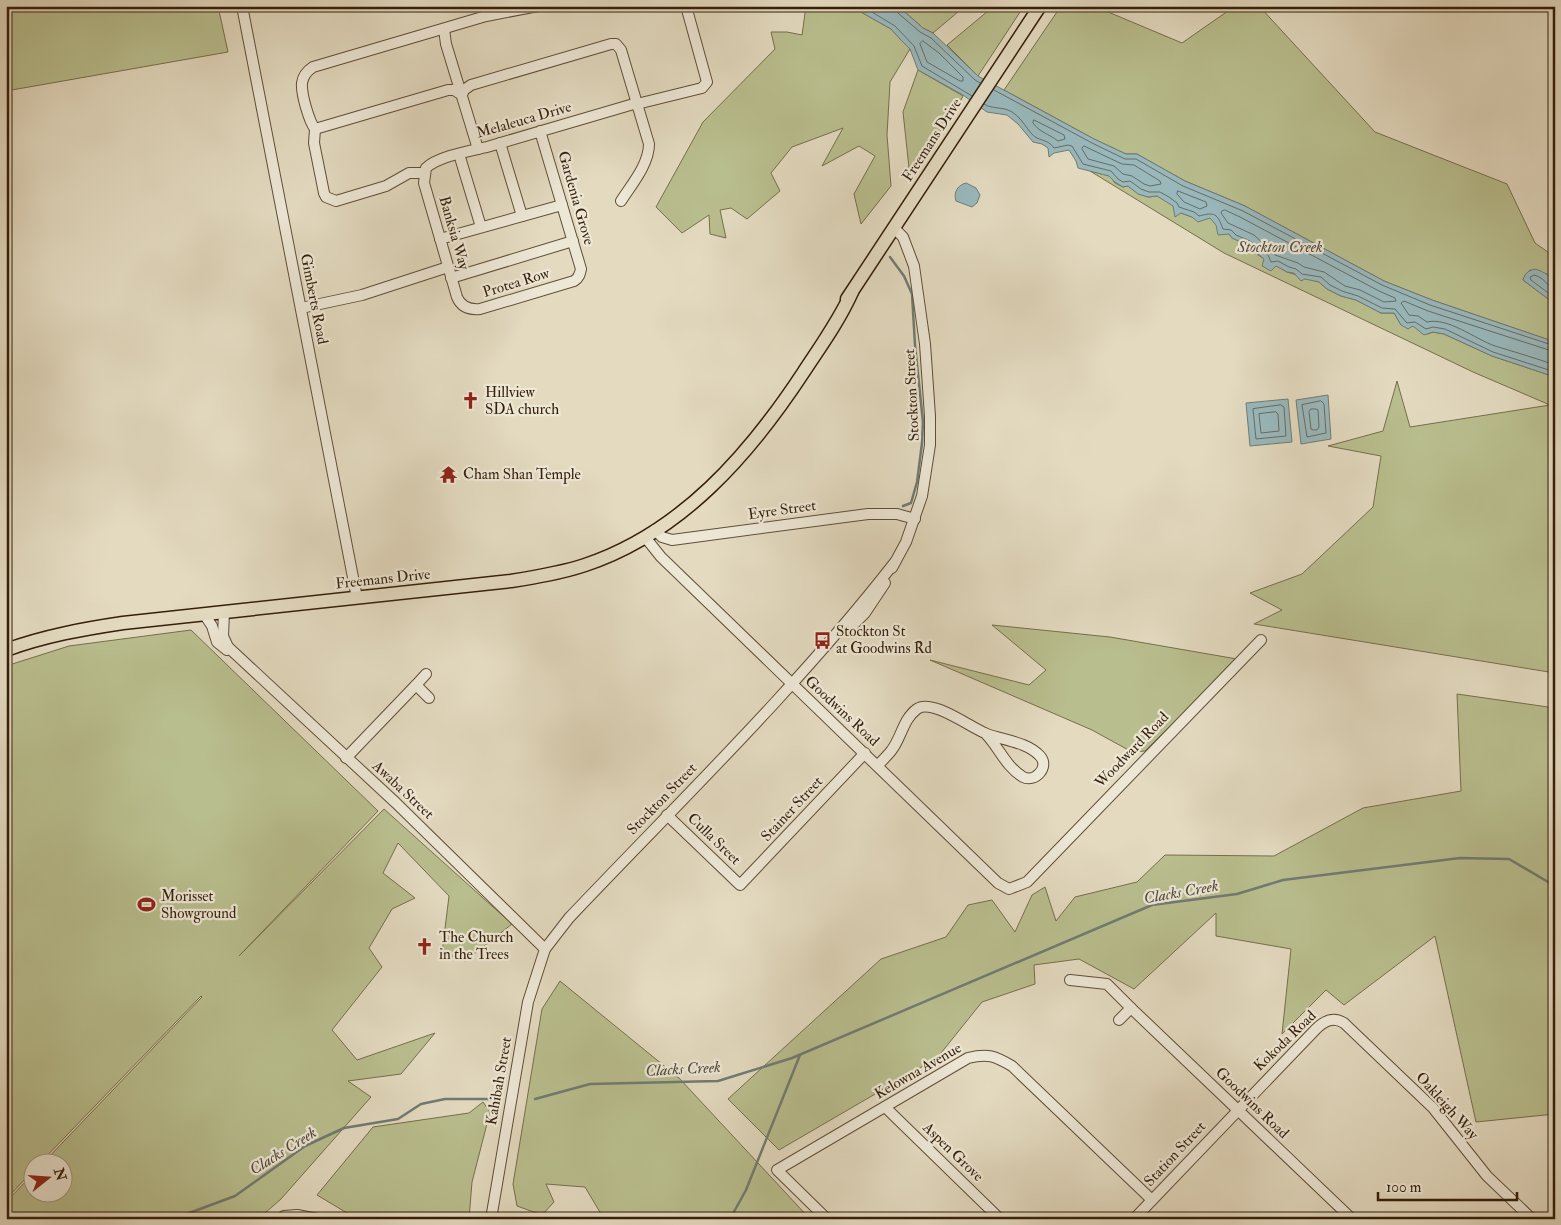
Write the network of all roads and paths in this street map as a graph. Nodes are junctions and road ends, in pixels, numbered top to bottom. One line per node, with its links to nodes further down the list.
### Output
1 (242, 6): 25 (street, Gimberts Road)
2 (538, 6): 5 (street)
3 (686, 6): 7 (street, Melaleuca Drive)
4 (1040, 6): 18 (main road, Freemans Drive)
5 (444, 29): 6 (street); 8 (street)
6 (462, 95): 7 (street); 8 (street); 11 (street)
7 (637, 104): 9 (street, Melaleuca Drive); 14 (street)
8 (315, 129): 13 (street)
9 (540, 131): 10 (street, Melaleuca Drive); 15 (street, Gardenia Grove)
10 (500, 143): 11 (street, Melaleuca Drive); 16 (street)
11 (478, 149): 12 (street, Melaleuca Drive)
12 (459, 154): 13 (street, Melaleuca Drive); 17 (street)
13 (424, 173): 19 (street, Banksia Way)
14 (621, 201)
15 (562, 205): 16 (street); 20 (street, Gardenia Grove)
16 (522, 216): 17 (street)
17 (481, 228): 19 (street)
18 (894, 228): 26 (street, Stockton Street); 27 (main road, Freemans Drive)
19 (440, 239): 21 (street, Banksia Way)
20 (573, 242): 22 (street, Gardenia Grove); 23 (street)
21 (448, 267): 23 (street, Banksia Way); 25 (street)
22 (580, 274): 24 (street, Protea Row)
23 (451, 278): 24 (street, Banksia Way)
24 (459, 302)
25 (301, 308): 28 (street, Gimberts Road)
26 (915, 519): 27 (street, Eyre Street); 35 (street, Stockton Street)
27 (650, 534): 28 (main road, Freemans Drive); 35 (street, Goodwins Road)
28 (357, 598): 29 (main road, Freemans Drive)
29 (224, 612): 30 (main road, Freemans Drive); 33 (street, Awaba Street)
30 (204, 614): 32 (main road, Freemans Drive); 33 (street, Awaba Street)
31 (1261, 640): 43 (street, Woodward Road)
32 (6, 650)
33 (237, 655): 40 (street, Awaba Street)
34 (426, 674): 36 (street)
35 (792, 684): 39 (street, Goodwins Road); 42 (street, Stockton Street)
36 (416, 685): 37 (street); 40 (street)
37 (429, 698)
38 (986, 734): 38 (street); 41 (street)
39 (865, 753): 41 (street, Goodwins Road); 44 (street, Stainer Street)
40 (346, 758): 45 (street, Awaba Street)
41 (878, 765): 43 (street, Goodwins Road)
42 (667, 815): 44 (street, Culla Sreet); 45 (street, Stockton Street)
43 (1027, 882)
44 (740, 885)
45 (545, 950): 56 (street, Kahibah Street)
46 (1070, 980): 47 (street, Goodwins Road)
47 (1131, 1008): 49 (street); 51 (street, Goodwins Road)
48 (1334, 1019): 51 (street, Kokoda Road); 60 (street, Oakleigh Way)
49 (1119, 1020)
50 (885, 1107): 52 (street, Kelowna Avenue); 57 (street, Kelowna Avenue); 58 (street, Aspen Grove)
51 (1237, 1109): 52 (street, Station Street); 54 (street, Goodwins Road)
52 (1152, 1200): 59 (street, Station Street)
53 (283, 1217): 55 (street)
54 (1348, 1218)
55 (318, 1219)
56 (491, 1219)
57 (827, 1219)
58 (1000, 1219)
59 (1134, 1219)
60 (1532, 1219)

